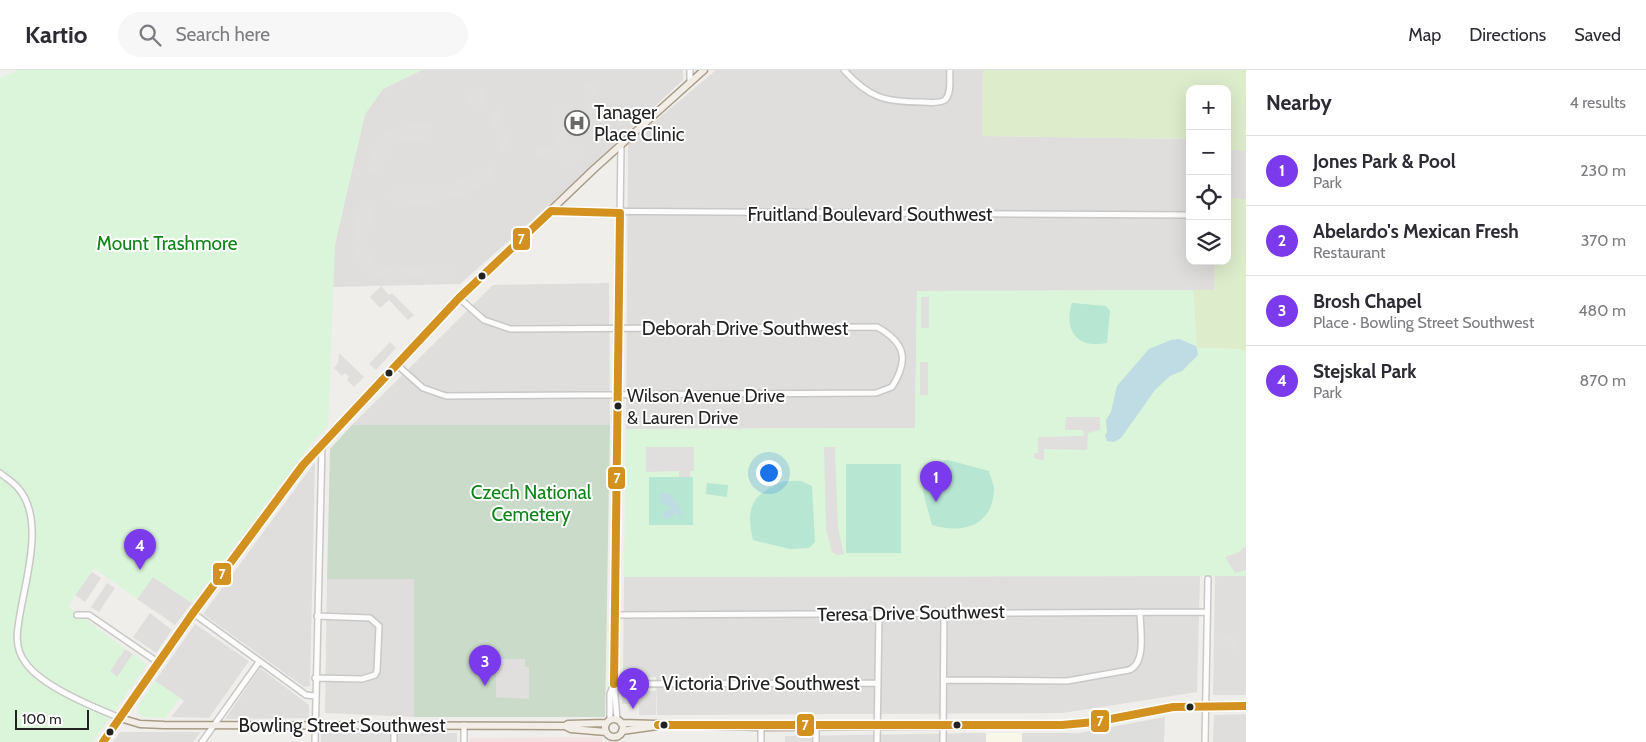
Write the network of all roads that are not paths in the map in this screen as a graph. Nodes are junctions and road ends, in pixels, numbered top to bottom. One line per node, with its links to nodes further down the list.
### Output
1 (690, 70): 5 (street)
2 (704, 70): 5 (main road)
3 (844, 70): 4 (street)
4 (950, 70)
5 (690, 83): 6 (main road)
6 (621, 144): 7 (main road); 8 (street)
7 (551, 211): 8 (street, Fruitland Boulevard Southwest); 10 (main road)
8 (620, 213): 9 (street, Fruitland Boulevard Southwest); 11 (street)
9 (1186, 215)
10 (459, 298): 11 (street, Deborah Drive Southwest); 12 (main road)
11 (618, 329): 13 (street); 13 (street, Deborah Drive Southwest)
12 (396, 364): 13 (street); 14 (main road)
13 (618, 396): 22 (street)
14 (322, 445): 20 (main road); 24 (street)
15 (0, 473): 34 (street)
16 (1208, 579): 19 (street)
17 (944, 612): 18 (street, Teresa Drive Southwest); 23 (street, Teresa Drive Southwest); 28 (street)
18 (1140, 612): 19 (street, Teresa Drive Southwest); 28 (street)
19 (1207, 612): 32 (street)
20 (193, 613): 25 (street); 26 (main road)
21 (77, 615): 26 (street)
22 (615, 615): 23 (street, Teresa Drive Southwest); 30 (street)
23 (879, 615): 29 (street)
24 (317, 616): 27 (street); 27 (street)
25 (259, 662): 31 (street); 37 (street)
26 (158, 663): 34 (main road)
27 (316, 678): 31 (street)
28 (944, 680): 45 (street)
29 (878, 683): 30 (street, Victoria Drive Southwest); 44 (street)
30 (614, 684): 35 (street); 36 (street)
31 (315, 696): 38 (street)
32 (1205, 706): 33 (main road); 45 (main road); 58 (street)
33 (1246, 706)
34 (120, 718): 37 (main road, Bowling Street Southwest); 49 (main road)
35 (608, 721): 36 (main road, Bowling Street Southwest); 42 (main road, Bowling Street Southwest); 47 (main road)
36 (619, 721): 40 (main road); 48 (main road)
37 (214, 725): 38 (main road, Bowling Street Southwest); 50 (street)
38 (316, 725): 41 (main road, Bowling Street Southwest); 51 (street)
39 (464, 725): 41 (main road, Bowling Street Southwest); 42 (main road, Bowling Street Southwest); 53 (street)
40 (658, 725): 46 (main road); 48 (main road)
41 (394, 726): 52 (street)
42 (565, 726): 47 (main road, Bowling Street Southwest)
43 (816, 726): 44 (main road); 46 (main road); 55 (street)
44 (877, 726): 45 (main road); 56 (street)
45 (943, 726): 57 (street)
46 (761, 727): 54 (street)
47 (608, 736): 48 (main road, Bowling Street Southwest)
48 (618, 736)
49 (103, 742)
50 (202, 742)
51 (315, 742)
52 (394, 742)
53 (464, 742)
54 (760, 742)
55 (816, 742)
56 (877, 742)
57 (943, 742)
58 (1205, 742)

